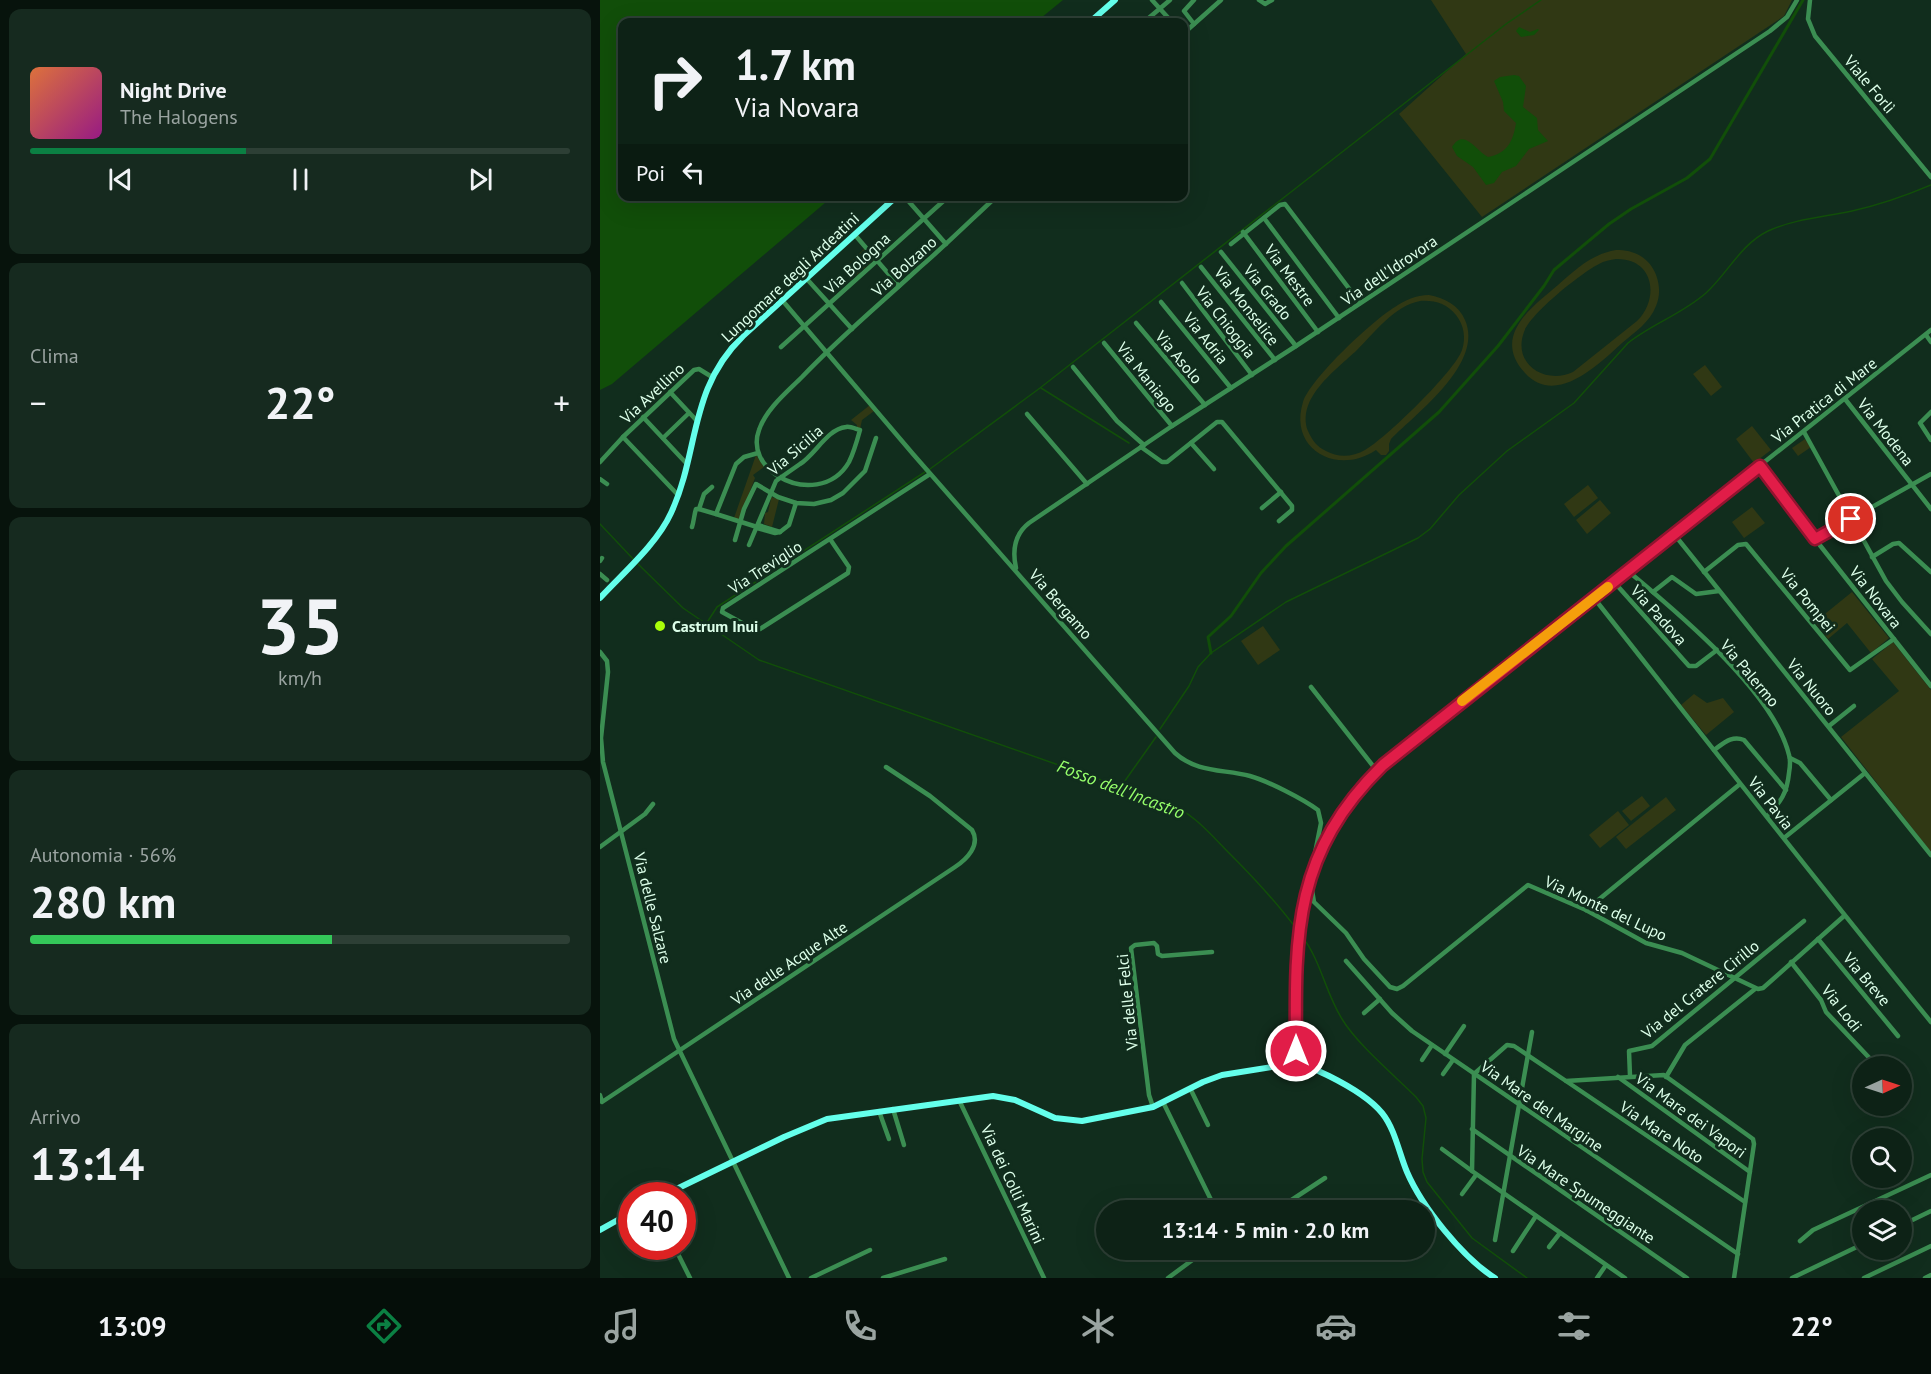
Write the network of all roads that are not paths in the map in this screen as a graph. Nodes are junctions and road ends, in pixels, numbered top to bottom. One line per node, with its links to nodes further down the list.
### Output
1 (1116, 0): 11 (main road)
2 (1152, 0): 10 (street)
3 (1170, 0): 10 (street)
4 (1194, 0): 14 (street)
5 (1221, 0): 14 (street)
6 (1259, 0): 7 (street)
7 (1272, 0)
8 (1797, 0): 35 (street, Via dell'Idrovora)
9 (1810, 0): 16 (street, Viale Forlì)
10 (1160, 9): 12 (street); 13 (street)
11 (1095, 18)
12 (1149, 18)
13 (1168, 18)
14 (1194, 24): 15 (street)
15 (1188, 29)
16 (1931, 177)
17 (892, 201): 24 (main road, Lungomare degli Ardeatini)
18 (908, 201): 22 (street)
19 (944, 201): 22 (street, Via Bologna)
20 (990, 203): 25 (street, Via Bolzano)
21 (1264, 218): 23 (street); 35 (street); 37 (street)
22 (924, 219): 25 (street); 28 (street, Via Bologna)
23 (1244, 233): 26 (street); 42 (street, Via Mestre)
24 (855, 235): 28 (street); 30 (main road, Lungomare degli Ardeatini)
25 (946, 244): 32 (street, Via Bolzano)
26 (1231, 244)
27 (1221, 252): 46 (street, Via Grado)
28 (877, 261): 32 (street); 36 (street, Via Bologna)
29 (1201, 267): 49 (street, Via Monselice)
30 (806, 278): 33 (main road, Lungomare degli Ardeatini); 36 (street)
31 (1182, 283): 51 (street, Via Chioggia)
32 (899, 286): 40 (street, Via Bolzano)
33 (782, 300): 39 (street, Via Bergamo); 52 (main road, Lungomare degli Ardeatini)
34 (1161, 302): 53 (street, Via Adria)
35 (1360, 303): 37 (street, Via dell'Idrovora)
36 (829, 304): 39 (street, Via Bologna); 40 (street)
37 (1339, 318): 42 (street, Via dell'Idrovora)
38 (1136, 323): 56 (street, Via Asolo)
39 (804, 326): 47 (street, Via Bologna); 48 (street, Via Bergamo)
40 (852, 329): 48 (street, Via Bolzano)
41 (1931, 330): 43 (street, Via Pratica di Mare)
42 (1318, 332): 46 (street, Via dell'Idrovora)
43 (1926, 335): 44 (street); 55 (street, Via Pratica di Mare)
44 (1931, 342)
45 (1104, 343): 62 (street, Via Maniago)
46 (1296, 346): 49 (street, Via dell'Idrovora)
47 (781, 347)
48 (826, 352): 70 (street, Via Bolzano); 75 (street, Via Bergamo)
49 (1275, 360): 51 (street, Via dell'Idrovora)
50 (1072, 368): 69 (street)
51 (1252, 375): 53 (street, Via dell'Idrovora)
52 (712, 377): 54 (street, Via Avellino); 61 (main road, Lungomare degli Ardeatini)
53 (1231, 388): 56 (street, Via dell'Idrovora)
54 (670, 392): 58 (street); 60 (street, Via Avellino)
55 (1845, 399): 63 (street, Via Pratica di Mare); 81 (street, Via Modena)
56 (1204, 405): 62 (street, Via dell'Idrovora)
57 (1931, 412): 67 (street)
58 (689, 413): 61 (street); 65 (street)
59 (1027, 414): 80 (street)
60 (643, 417): 64 (street, Via Avellino); 65 (street)
61 (697, 421): 72 (main road, Lungomare degli Ardeatini)
62 (1172, 426): 69 (street, Via dell'Idrovora)
63 (1804, 432): 73 (street, Via Pratica di Mare); 91 (street)
64 (623, 437): 71 (street, Via Avellino); 85 (street)
65 (663, 438): 72 (street)
66 (876, 438): 86 (street)
67 (1931, 440)
68 (1191, 443): 69 (street); 74 (street); 83 (street)
69 (1142, 446): 80 (street, Via dell'Idrovora)
70 (758, 453): 77 (street); 90 (street)
71 (600, 462)
72 (687, 464): 85 (main road, Lungomare degli Ardeatini)
73 (1760, 466): 96 (street, Via Pratica di Mare); 98 (street, Via Novara)
74 (1214, 469)
75 (930, 474): 97 (street, Via Treviglio); 102 (street, Via Bergamo)
76 (1931, 474): 81 (street)
77 (780, 478): 77 (street, Via Sicilia); 84 (street, Via Sicilia)
78 (600, 479): 79 (street)
79 (607, 484)
80 (1087, 484): 102 (street, Via dell'Idrovora)
81 (1912, 485): 89 (street, Via Modena); 91 (street)
82 (712, 487): 88 (street)
83 (1281, 492): 87 (street); 92 (street)
84 (769, 493): 86 (street); 93 (street); 95 (street, Via Sicilia)
85 (678, 495): 111 (main road, Lungomare degli Ardeatini)
86 (796, 503): 95 (street)
87 (1262, 508)
88 (699, 509): 90 (street); 94 (street)
89 (1931, 509)
90 (716, 514): 93 (street)
91 (1851, 519): 98 (street); 101 (street)
92 (1279, 521)
93 (740, 522): 95 (street); 99 (street)
94 (692, 527)
95 (757, 527): 100 (street, Via Sicilia)
96 (1674, 534): 103 (street, Via Pratica di Mare); 104 (street, Via Nuoro)
97 (830, 539): 97 (street, Via Treviglio)
98 (1815, 539): 114 (street, Via Novara)
99 (735, 540)
100 (749, 545)
101 (1872, 557): 105 (street); 113 (street)
102 (1016, 570): 136 (street, Via Bergamo)
103 (1628, 571): 108 (street, Via Pratica di Mare); 110 (street, Via Palermo)
104 (1704, 572): 109 (street, Via Nuoro); 114 (street, Via Pompei)
105 (1931, 573)
106 (600, 574): 107 (street)
107 (607, 580)
108 (1614, 582): 112 (street, Via Pratica di Mare); 115 (street, Via Padova)
109 (1719, 591): 110 (street); 120 (street, Via Nuoro)
110 (1653, 592): 115 (street, Via Palermo)
111 (600, 598)
112 (1594, 598): 121 (street, Via Pavia); 124 (street, Via Pratica di Mare)
113 (1931, 634)
114 (1894, 639): 117 (street, Via Novara)
115 (1717, 650): 122 (street, Via Palermo)
116 (600, 652): 131 (street, Via delle Salzare)
117 (1931, 686)
118 (1311, 687): 124 (street)
119 (1854, 706): 120 (street)
120 (1829, 726): 125 (street, Via Nuoro)
121 (1714, 750): 126 (street, Via Pavia); 127 (street)
122 (1790, 758): 127 (street, Via Palermo); 128 (street)
123 (886, 767): 153 (street, Via delle Acque Alte)
124 (1377, 771): 136 (street, Via Pratica di Mare)
125 (1865, 773): 128 (street); 135 (street, Via Nuoro)
126 (1740, 784): 130 (street, Via Pavia); 137 (street)
127 (1786, 790): 130 (street, Via Palermo)
128 (1831, 800): 133 (street)
129 (653, 804): 131 (street)
130 (1767, 816): 133 (street, Via Pavia)
131 (620, 831): 134 (street); 153 (street, Via delle Salzare)
132 (600, 837): 134 (street)
133 (1784, 838): 138 (street, Via Pavia)
134 (602, 845)
135 (1931, 855)
136 (1310, 878): 137 (street, Via Monte del Lupo); 159 (street, Via Pratica di Mare)
137 (1586, 910): 144 (street, Via Monte del Lupo)
138 (1844, 916): 140 (street); 148 (street, Via Pavia)
139 (1804, 921): 144 (street, Via del Cratere Cirillo)
140 (1818, 939): 143 (street); 151 (street, Via Breve)
141 (1212, 952): 171 (street, Via delle Felci)
142 (1346, 961): 146 (street, Via Mare del Margine)
143 (1791, 962): 145 (street); 156 (street, Via Lodi)
144 (1734, 979): 145 (street, Via Monte del Lupo); 162 (street, Via del Cratere Cirillo)
145 (1755, 989): 164 (street)
146 (1380, 999): 147 (street); 152 (street, Via Mare del Margine)
147 (1364, 1013)
148 (1931, 1023)
149 (1464, 1026): 154 (street)
150 (1532, 1032): 155 (street)
151 (1898, 1036)
152 (1432, 1046): 154 (street, Via Mare del Margine); 157 (street)
153 (680, 1051): 167 (street, Via delle Acque Alte); 180 (street, Via delle Salzare)
154 (1445, 1054): 158 (street, Via Mare del Margine)
155 (1528, 1055): 161 (street); 165 (street, Via Mare Noto); 170 (street)
156 (1868, 1056)
157 (1422, 1060)
158 (1453, 1060): 160 (street); 161 (street, Via Mare del Margine)
159 (1297, 1061): 166 (main road); 216 (main road)
160 (1443, 1074)
161 (1474, 1074): 170 (street, Via Mare del Margine); 175 (street)
162 (1630, 1076): 163 (street); 164 (street)
163 (1618, 1077): 165 (street); 181 (street, Via Mare dei Vapori)
164 (1666, 1077): 181 (street)
165 (1566, 1081): 190 (street, Via Mare Noto)
166 (1190, 1088): 169 (main road); 174 (street)
167 (600, 1095)
168 (959, 1100): 171 (main road); 172 (main road); 214 (street, Via dei Colli Marini)
169 (1163, 1102): 171 (main road); 188 (street)
170 (1519, 1106): 179 (street); 204 (street, Via Mare del Margine)
171 (1153, 1107)
172 (893, 1109): 173 (main road); 177 (street)
173 (879, 1111): 176 (street); 180 (main road)
174 (1208, 1125)
175 (1472, 1129): 179 (street, Via Mare Spumeggiante); 182 (street)
176 (889, 1139)
177 (904, 1145)
178 (1442, 1149): 182 (street)
179 (1510, 1157): 187 (street); 219 (street, Via Mare Spumeggiante)
180 (733, 1160): 185 (main road); 211 (street, Via delle Salzare)
181 (1750, 1172): 190 (street)
182 (1474, 1173): 186 (street); 187 (street)
183 (1931, 1175): 198 (street)
184 (1325, 1178): 189 (street)
185 (690, 1182)
186 (1462, 1194)
187 (1503, 1194): 192 (street); 197 (street)
188 (1211, 1200)
189 (1293, 1200)
190 (1745, 1202): 204 (street)
191 (1931, 1211): 194 (street)
192 (1536, 1216): 196 (street); 203 (street)
193 (618, 1220): 195 (main road)
194 (1912, 1220)
195 (600, 1230)
196 (1560, 1233): 200 (street); 208 (street)
197 (1495, 1240)
198 (1800, 1241)
199 (1931, 1246): 222 (street)
200 (1549, 1247)
201 (1852, 1249): 221 (street)
202 (870, 1250): 212 (street)
203 (1513, 1251)
204 (1738, 1254): 220 (street)
205 (945, 1259): 213 (street)
206 (681, 1260): 210 (street)
207 (1192, 1260): 215 (street)
208 (1606, 1265): 217 (street); 218 (street)
209 (1931, 1275): 223 (street)
210 (690, 1278)
211 (789, 1278)
212 (811, 1278)
213 (883, 1278)
214 (1044, 1278)
215 (1168, 1278)
216 (1495, 1278)
217 (1597, 1278)
218 (1625, 1278)
219 (1687, 1278)
220 (1734, 1278)
221 (1792, 1278)
222 (1864, 1278)
223 (1925, 1278)

